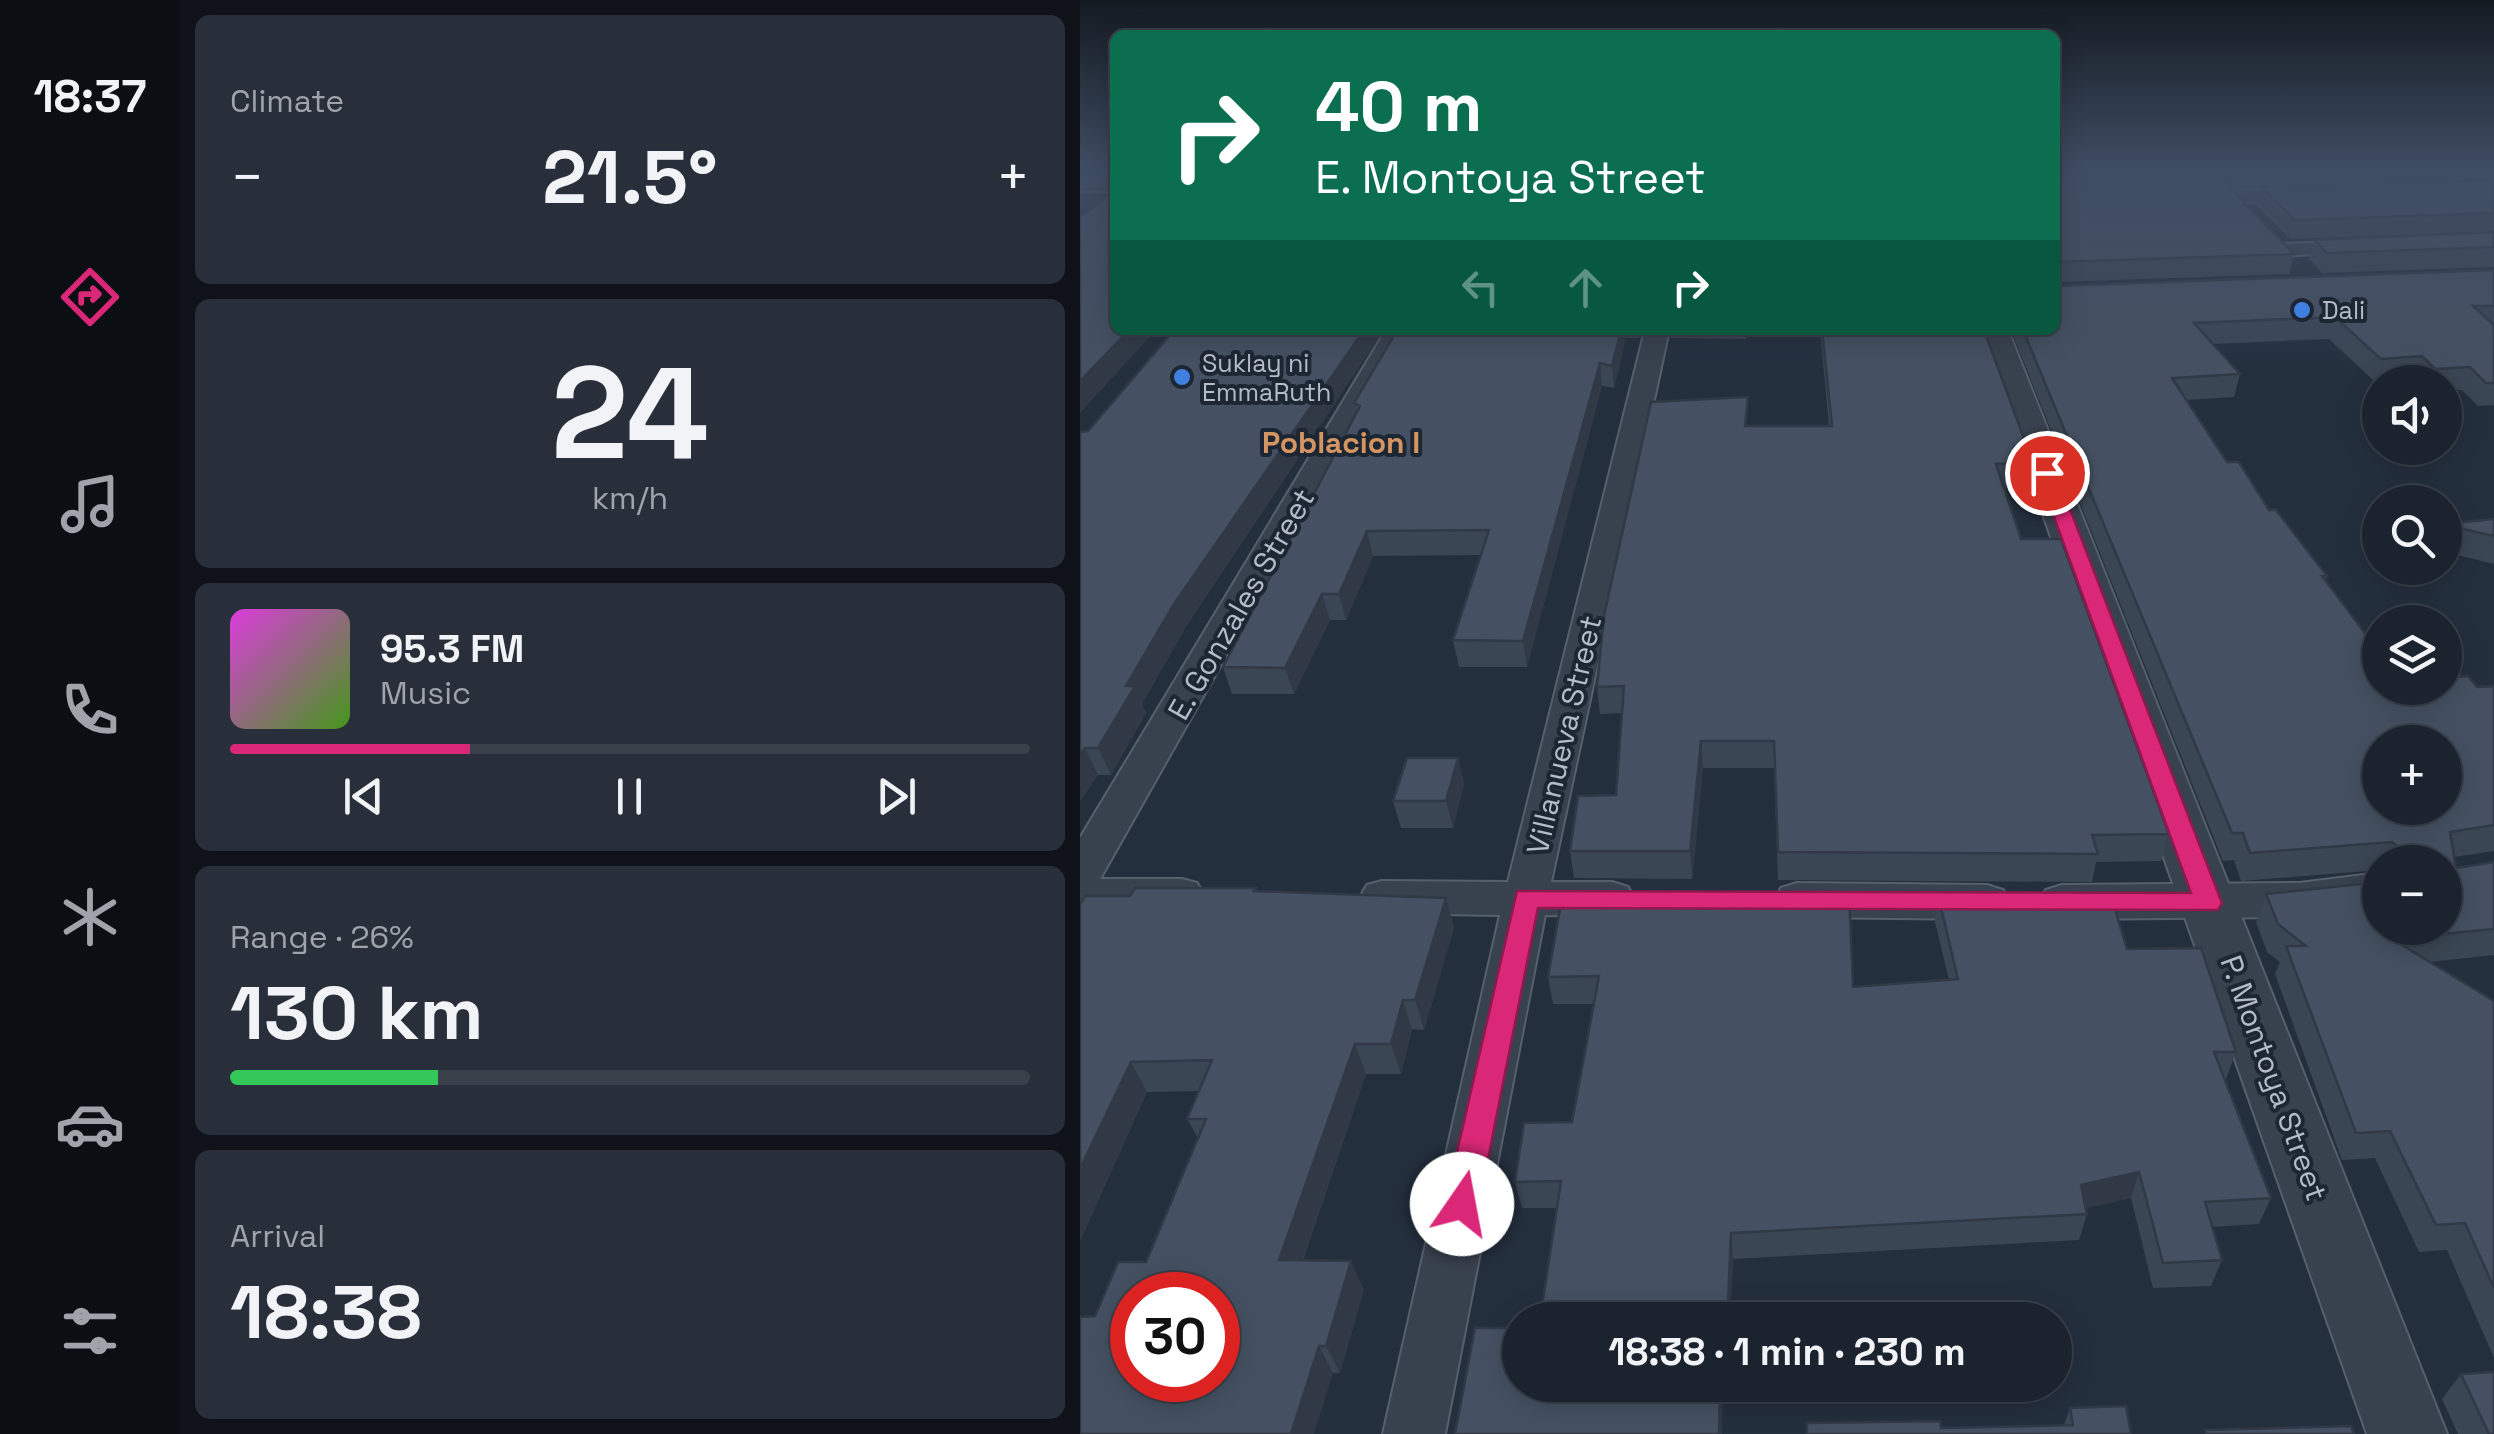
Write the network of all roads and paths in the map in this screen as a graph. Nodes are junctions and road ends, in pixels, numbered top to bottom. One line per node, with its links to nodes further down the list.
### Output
1 (2270, 236): 2 (street); 3 (street)
2 (2378, 246)
3 (2305, 273)
4 (1395, 335): 7 (street, E. Gonzales Street)
5 (1657, 335): 12 (street, Villanueva Street)
6 (1995, 335): 15 (street, P. Montoya Street)
7 (1080, 875)
8 (2362, 891): 15 (street)
9 (1080, 894): 10 (street)
10 (1216, 896)
11 (1332, 896): 12 (street)
12 (1526, 898): 13 (street); 16 (street, Villanueva Street)
13 (1663, 899)
14 (1760, 900): 15 (street)
15 (2208, 903): 17 (street, P. Montoya Street)
16 (1414, 1434)
17 (2407, 1434)

